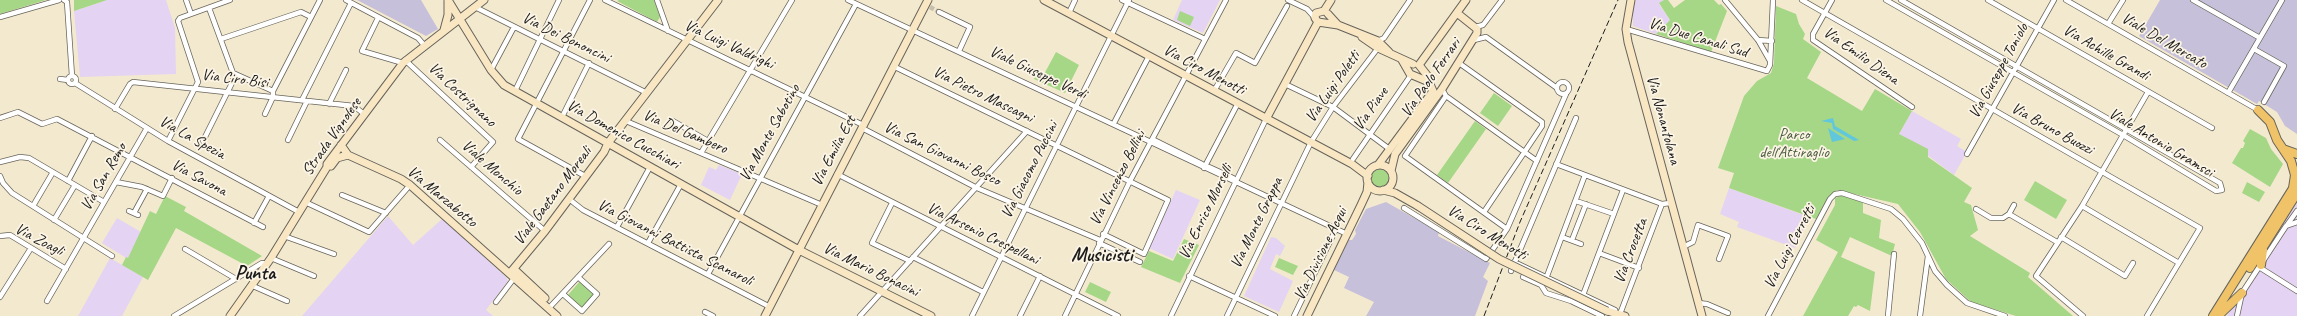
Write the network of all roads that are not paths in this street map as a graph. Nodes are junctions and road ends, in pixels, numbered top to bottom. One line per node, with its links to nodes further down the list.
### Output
1 (59, 0): 53 (street)
2 (64, 0): 96 (street)
3 (186, 0): 52 (street)
4 (230, 0): 45 (street)
5 (320, 0): 54 (street)
6 (346, 0): 40 (street)
7 (448, 0): 56 (main road, Via Domenico Cucchiari); 64 (main road)
8 (484, 0): 44 (main road, Strada Vignolese)
9 (559, 0): 70 (street)
10 (590, 0): 81 (street)
11 (605, 0): 38 (street, Via Luigi Valdrighi)
12 (657, 0): 67 (street)
13 (718, 0): 74 (main road, Viale Gaetano Moreali)
14 (792, 0): 92 (street)
15 (848, 0): 41 (street, Viale Giuseppe Verdi)
16 (1044, 0): 49 (main road, Via Ciro Menotti)
17 (1075, 0): 49 (street)
18 (1122, 0): 39 (street)
19 (1226, 0): 73 (street, Via Vincenzo Bellini)
20 (1288, 0): 46 (street)
21 (1331, 0): 48 (main road)
22 (1410, 0): 78 (street, Via Luigi Poletti)
23 (1466, 0): 50 (main road, Via Piave)
24 (1502, 0): 60 (street)
25 (1631, 0): 62 (main road, Via Nonantolana)
26 (1725, 0): 76 (street)
27 (1773, 0): 77 (street)
28 (1802, 0): 51 (street, Via Bruno Buozzi)
29 (1832, 0): 51 (street, Via Emilio Diena)
30 (1886, 0): 94 (street, Viale Antonio Gramsci)
31 (1902, 0): 89 (street, Viale Antonio Gramsci)
32 (1988, 0): 63 (street, Via Achille Grandi)
33 (2054, 0): 63 (street, Via Giuseppe Toniolo)
34 (2066, 0): 58 (street, Viale Del Mercato)
35 (2123, 0): 58 (street)
36 (2194, 0): 71 (street)
37 (2282, 0): 71 (street)
38 (612, 1): 67 (street, Via Luigi Valdrighi)
39 (1128, 1): 68 (street, Via Giacomo Puccini); 73 (street)
40 (352, 3): 55 (street); 116 (street)
41 (856, 4): 65 (street, Viale Giuseppe Verdi); 114 (street, Via Monte Sabotino)
42 (928, 4): 65 (main road, Via Emilia Est)
43 (1287, 6): 106 (street)
44 (475, 7): 56 (main road, Strada Vignolese); 61 (street, Via Dei Bononcini)
45 (210, 8): 52 (street); 72 (street)
46 (1307, 9): 48 (street); 57 (street)
47 (939, 12): 82 (street)
48 (1324, 12): 57 (main road); 57 (main road); 59 (main road)
49 (1069, 13): 68 (main road, Via Ciro Menotti)
50 (1457, 13): 66 (main road); 93 (main road, Via Piave)
51 (1824, 13): 124 (street, Via Emilio Diena); 126 (street, Via Bruno Buozzi)
52 (191, 14): 102 (street)
53 (0, 17)
54 (311, 17): 72 (street); 111 (street)
55 (378, 18): 79 (street); 84 (street)
56 (459, 19): 64 (main road, Strada Vignolese); 91 (main road, Via Domenico Cucchiari)
57 (1319, 21): 59 (main road); 101 (main road)
58 (2108, 24): 110 (street, Viale Del Mercato)
59 (1338, 25): 78 (main road)
60 (1483, 25): 66 (street, Via Paolo Ferrari); 69 (street, Via Paolo Ferrari)
61 (514, 27): 70 (street, Via Dei Bononcini); 91 (street)
62 (1626, 28): 85 (street, Via Due Canali Sud); 204 (main road, Via Nonantolana)
63 (2037, 29): 89 (street, Via Giuseppe Toniolo); 108 (street, Via Achille Grandi)
64 (444, 30): 79 (main road, Strada Vignolese)
65 (913, 30): 82 (street, Viale Giuseppe Verdi); 88 (main road, Via Emilia Est)
66 (1476, 30): 75 (main road, Via Paolo Ferrari)
67 (668, 31): 74 (street, Via Luigi Valdrighi)
68 (1112, 36): 83 (main road, Via Ciro Menotti); 122 (street, Via Giacomo Puccini)
69 (1486, 37): 75 (street); 103 (street)
70 (540, 38): 81 (street, Via Dei Bononcini); 105 (street)
71 (2260, 38): 80 (street)
72 (221, 39): 95 (street)
73 (1205, 39): 97 (street, Via Vincenzo Bellini)
74 (687, 40): 92 (street, Via Luigi Valdrighi); 109 (main road, Viale Gaetano Moreali)
75 (1474, 40): 87 (main road, Via Paolo Ferrari)
76 (1758, 40): 77 (street); 85 (street)
77 (1772, 41): 85 (street)
78 (1381, 43): 93 (main road); 123 (street, Via Luigi Poletti)
79 (424, 45): 84 (main road, Strada Vignolese)
80 (2254, 49): 110 (street); 117 (street)
81 (564, 50): 86 (street, Via Dei Bononcini); 118 (street)
82 (959, 51): 122 (street, Viale Giuseppe Verdi)
83 (1149, 56): 97 (main road, Via Ciro Menotti); 136 (street)
84 (404, 61): 129 (main road, Strada Vignolese); 170 (street, Via Costrignano)
85 (1770, 61)
86 (589, 63): 109 (street, Via Dei Bononcini); 130 (street)
87 (1459, 63): 104 (main road, Via Paolo Ferrari); 158 (street)
88 (893, 66): 137 (main road, Via Emilia Est); 141 (street, Via Pietro Mascagni)
89 (2016, 66): 94 (street, Via Giuseppe Toniolo); 140 (street, Viale Antonio Gramsci)
90 (346, 70): 120 (street)
91 (491, 70): 105 (main road, Via Domenico Cucchiari)
92 (751, 70): 114 (street, Via Luigi Valdrighi); 148 (street)
93 (1415, 70): 142 (street, Via Piave); 145 (main road, Via Paolo Ferrari); 168 (main road, Via Paolo Ferrari)
94 (2012, 73): 126 (street, Via Giuseppe Toniolo); 143 (street, Viale Antonio Gramsci)
95 (233, 74): 107 (street); 111 (street)
96 (72, 76): 99 (street); 100 (street)
97 (1186, 76): 106 (main road, Via Ciro Menotti); 151 (street, Via Vincenzo Bellini)
98 (60, 80): 99 (street, Via La Spezia)
99 (68, 80): 100 (street, Via La Spezia)
100 (75, 83): 125 (street, Via La Spezia)
101 (1285, 84): 123 (street); 133 (main road)
102 (196, 88): 107 (street, Via Ciro Bisi); 125 (street, Via Ciro Bisi); 149 (street)
103 (1557, 88): 112 (street); 113 (street)
104 (1442, 89): 115 (street); 145 (main road, Via Paolo Ferrari)
105 (515, 91): 118 (main road, Via Domenico Cucchiari)
106 (1214, 91): 119 (main road, Via Ciro Menotti)
107 (228, 92): 111 (street, Via Ciro Bisi); 150 (street)
108 (2148, 92): 139 (street, Via Achille Grandi); 140 (street)
109 (647, 93): 134 (main road, Viale Gaetano Moreali)
110 (2228, 93): 127 (street, Viale Del Mercato)
111 (273, 94): 116 (street, Via Ciro Bisi); 128 (street)
112 (1560, 94): 113 (street); 121 (street)
113 (1566, 94): 121 (street)
114 (806, 95): 137 (street, Via Luigi Valdrighi); 181 (street, Via Monte Sabotino)
115 (1446, 96): 158 (street); 218 (street)
116 (304, 101): 120 (street, Via Ciro Bisi); 146 (street)
117 (2264, 102)
118 (538, 103): 130 (main road, Via Domenico Cucchiari); 179 (street)
119 (1238, 103): 133 (main road, Via Ciro Menotti); 172 (street)
120 (329, 104): 129 (street, Via Ciro Bisi)
121 (1562, 104): 165 (street)
122 (1077, 106): 136 (street, Viale Giuseppe Verdi); 155 (street, Via Giacomo Puccini)
123 (1333, 106): 142 (street); 153 (street, Via Luigi Poletti)
124 (1912, 107)
125 (115, 109): 138 (street, Via La Spezia)
126 (1992, 110): 160 (street, Via Giuseppe Toniolo); 175 (street, Via Bruno Buozzi)
127 (2258, 110): 157 (highway)
128 (265, 114)
129 (364, 114): 154 (main road, Strada Vignolese)
130 (562, 117): 152 (main road, Via Domenico Cucchiari)
131 (0, 118): 144 (street, Via Savona)
132 (1576, 118): 167 (street)
133 (1266, 119): 153 (main road, Via Ciro Menotti); 185 (street, Via Enrico Morselli)
134 (626, 120): 152 (main road, Viale Gaetano Moreali); 159 (street, Via Del Gambero)
135 (673, 120): 148 (street)
136 (1114, 123): 151 (street, Viale Giuseppe Verdi)
137 (863, 126): 176 (main road, Via Emilia Est); 191 (street, Via San Giovanni Bosco)
138 (147, 128): 149 (street, Via La Spezia); 163 (street, Via San Remo)
139 (2212, 128)
140 (2126, 129): 143 (street); 143 (street, Viale Antonio Gramsci)
141 (1027, 130): 155 (street, Via Pietro Mascagni); 191 (street)
142 (1371, 134): 156 (street); 164 (street, Via Piave)
143 (2123, 135): 175 (street)
144 (92, 136): 163 (street, Via Savona); 183 (street)
145 (1406, 139): 173 (main road, Via Paolo Ferrari)
146 (288, 140)
147 (440, 140): 170 (street, Viale Monchio)
148 (708, 140): 159 (street)
149 (168, 141): 197 (street, Via La Spezia)
150 (203, 141)
151 (1151, 141): 172 (street, Viale Giuseppe Verdi); 184 (street, Via Vincenzo Bellini)
152 (608, 142): 171 (main road, Via Domenico Cucchiari); 179 (main road, Viale Gaetano Moreali)
153 (1311, 142): 164 (main road, Via Ciro Menotti); 203 (street, Via Monte Grappa)
154 (341, 145): 162 (main road); 169 (main road, Strada Vignolese)
155 (1058, 145): 184 (street, Via Pietro Mascagni); 213 (street, Via Giacomo Puccini)
156 (1388, 148)
157 (2282, 149): 161 (highway); 192 (highway)
158 (1523, 151): 165 (street); 218 (street)
159 (701, 153): 181 (street, Via Del Gambero)
160 (1968, 154)
161 (2297, 154)
162 (348, 155): 169 (main road); 190 (main road, Via Marzabotto)
163 (131, 156): 180 (street, Via Savona); 187 (street, Via San Remo)
164 (1353, 161): 168 (main road, Via Ciro Menotti); 182 (main road, Via Ciro Menotti)
165 (1537, 161): 232 (street)
166 (0, 162): 174 (street)
167 (1556, 164): 177 (street); 262 (street)
168 (1376, 166): 173 (main road); 182 (main road)
169 (327, 167): 201 (main road, Strada Vignolese)
170 (471, 167): 233 (street, Viale Monchio)
171 (650, 167): 188 (main road, Via Domenico Cucchiari); 229 (street)
172 (1205, 167): 185 (street, Viale Giuseppe Verdi)
173 (1391, 171): 186 (main road)
174 (53, 172): 183 (street); 210 (street)
175 (2102, 172): 212 (street); 264 (street, Via Bruno Buozzi)
176 (837, 174): 202 (street, Via Arsenio Crespellani); 207 (main road, Via Emilia Est)
177 (1585, 175): 195 (street); 199 (street)
178 (0, 176): 210 (street)
179 (585, 176): 198 (main road, Viale Gaetano Moreali)
180 (172, 178): 193 (street); 226 (street, Via Savona)
181 (760, 179): 207 (street, Via Del Gambero); 223 (street, Via Monte Sabotino)
182 (1368, 179): 194 (main road); 208 (main road, Via Divisione Acqui)
183 (68, 181): 189 (street)
184 (1130, 181): 234 (street, Via Vincenzo Bellini); 234 (street, Via Pietro Mascagni)
185 (1235, 181): 203 (street, Viale Giuseppe Verdi); 274 (street, Via Enrico Morselli)
186 (1393, 181): 194 (main road); 211 (main road, Via Ciro Menotti)
187 (116, 182): 193 (street); 200 (street, Via San Remo)
188 (681, 184): 223 (main road, Via Domenico Cucchiari); 244 (street)
189 (75, 185): 200 (street); 224 (street)
190 (410, 185): 220 (street); 270 (main road, Via Marzabotto)
191 (977, 188): 213 (street, Via San Giovanni Bosco); 230 (street)
192 (2296, 188): 247 (highway); 324 (highway)
193 (147, 189): 219 (street)
194 (1381, 190): 208 (main road, Via Divisione Acqui); 211 (main road, Via Ciro Menotti)
195 (1623, 190): 206 (street); 221 (street)
196 (342, 195): 220 (street)
197 (268, 196): 217 (street, Via La Spezia); 226 (street)
198 (569, 199): 229 (street, Via Giovanni Battista Scanaroli); 233 (main road, Viale Gaetano Moreali)
199 (1576, 200): 205 (street); 238 (street)
200 (104, 202): 240 (street, Via San Remo)
201 (305, 202): 217 (main road, Strada Vignolese); 220 (street)
202 (892, 203): 230 (street, Via Arsenio Crespellani); 258 (street)
203 (1281, 203): 231 (street, Viale Giuseppe Verdi); 288 (street, Via Monte Grappa)
204 (1670, 203): 206 (street, Via Crocetta); 248 (main road, Via Nonantolana)
205 (1586, 204): 221 (street); 241 (street)
206 (1662, 204): 267 (street, Via Crocetta)
207 (822, 205): 251 (main road, Via Emilia Est)
208 (1361, 205): 235 (main road, Via Divisione Acqui)
209 (2014, 205): 222 (street)
210 (33, 206): 224 (street)
211 (1418, 206): 297 (main road, Via Ciro Menotti, bridge)
212 (2082, 206): 239 (street); 264 (street)
213 (1026, 207): 242 (street, Via San Giovanni Bosco); 257 (street, Via Giacomo Puccini)
214 (1404, 208): 232 (street)
215 (1976, 209): 222 (street)
216 (2297, 211): 227 (street)
217 (299, 212): 237 (main road, Strada Vignolese)
218 (1484, 212): 232 (street)
219 (134, 213)
220 (386, 213)
221 (1614, 214): 253 (street)
222 (2010, 214): 243 (street)
223 (739, 216): 251 (main road, Via Domenico Cucchiari); 271 (street, Via Monte Sabotino)
224 (54, 220): 240 (street)
225 (2297, 222): 227 (street)
226 (254, 223): 228 (street, Via Savona)
227 (2286, 226): 265 (street)
228 (263, 227)
229 (617, 227): 244 (street, Via Giovanni Battista Scanaroli)
230 (942, 228): 257 (street, Via Arsenio Crespellani); 258 (street)
231 (1336, 229): 235 (street, Viale Giuseppe Verdi); 315 (street)
232 (1507, 229)
233 (545, 231): 270 (main road, Viale Gaetano Moreali)
234 (1103, 234): 242 (street, Via Vincenzo Bellini)
235 (1347, 234): 316 (main road, Via Divisione Acqui)
236 (0, 236): 249 (street, Via Zoagli)
237 (284, 236): 252 (street); 260 (main road, Strada Vignolese)
238 (1562, 237): 241 (street); 276 (street)
239 (2061, 237): 243 (street); 263 (street)
240 (83, 238): 255 (street); 268 (street, Via San Remo)
241 (1572, 240): 246 (street)
242 (1100, 242): 261 (street, Via San Giovanni Bosco); 285 (street, Via Vincenzo Bellini)
243 (2057, 242): 322 (street)
244 (648, 243): 271 (street, Via Giovanni Battista Scanaroli)
245 (609, 244): 275 (street)
246 (1582, 244)
247 (2264, 246): 265 (highway); 299 (highway)
248 (1683, 247): 259 (street); 292 (main road, Via Nonantolana)
249 (31, 248): 268 (street, Via Zoagli); 287 (street)
250 (185, 249): 277 (street)
251 (798, 250): 281 (main road, Via Mario Bonacini); 294 (main road, Via Emilia Est)
252 (334, 254)
253 (1599, 254): 267 (street); 286 (street)
254 (1894, 254): 319 (street)
255 (112, 256)
256 (1928, 256): 318 (street, Via Luigi Cerretti); 320 (street); 321 (street)
257 (1001, 258): 273 (street, Via Arsenio Crespellani); 282 (street, Via Giacomo Puccini)
258 (911, 259): 281 (street); 282 (street)
259 (1719, 259)
260 (269, 261): 272 (street); 277 (street); 279 (main road, Strada Vignolese)
261 (1140, 262)
262 (1514, 262): 266 (street); 269 (street)
263 (2133, 263)
264 (2179, 263): 323 (street, Via Bruno Buozzi)
265 (2260, 266): 280 (street); 283 (street)
266 (1527, 268): 276 (street); 278 (street, Via Ciro Menotti)
267 (1639, 268): 298 (street, Via Crocetta)
268 (66, 269): 289 (street, Via San Remo)
269 (1511, 272)
270 (513, 274): 291 (street); 293 (main road, Via Marzabotto)
271 (708, 274): 294 (street, Via Giovanni Battista Scanaroli)
272 (314, 276)
273 (1040, 276): 285 (street, Via Arsenio Crespellani); 309 (street)
274 (1189, 276): 288 (street); 312 (street, Via Enrico Morselli)
275 (578, 277): 284 (street); 284 (street)
276 (1546, 277): 278 (street); 286 (street)
277 (236, 279): 300 (street)
278 (1541, 285): 297 (street, Via Ciro Menotti)
279 (253, 286): 290 (street); 301 (main road, Strada Vignolese)
280 (2297, 291)
281 (882, 292): 306 (street); 307 (main road, Via Mario Bonacini)
282 (983, 292): 308 (street, Via Giacomo Puccini)
283 (2242, 293): 299 (highway); 325 (street)
284 (563, 294): 293 (street)
285 (1075, 294): 310 (street, Via Vincenzo Bellini); 311 (street, Via Arsenio Crespellani)
286 (1583, 295): 298 (street)
287 (0, 297)
288 (1236, 297): 313 (street, Via Monte Grappa); 314 (street)
289 (47, 301)
290 (287, 301)
291 (496, 302)
292 (1698, 304): 296 (street); 317 (main road, Via Nonantolana)
293 (551, 307): 302 (main road); 303 (main road)
294 (770, 307): 305 (main road, Via Emilia Est)
295 (705, 312): 304 (street)
296 (1728, 313)
297 (1604, 314): 298 (main road, Via Ciro Menotti)
298 (1620, 314)
299 (2220, 314)
300 (174, 316)
301 (231, 316)
302 (557, 316)
303 (564, 316)
304 (713, 316)
305 (765, 316)
306 (860, 316)
307 (931, 316)
308 (972, 316)
309 (1020, 316)
310 (1065, 316)
311 (1118, 316)
312 (1171, 316)
313 (1227, 316)
314 (1275, 316)
315 (1294, 316)
316 (1307, 316)
317 (1702, 316)
318 (1768, 316)
319 (1888, 316)
320 (1920, 316)
321 (2005, 316)
322 (2083, 316)
323 (2147, 316)
324 (2213, 316)
325 (2237, 316)

